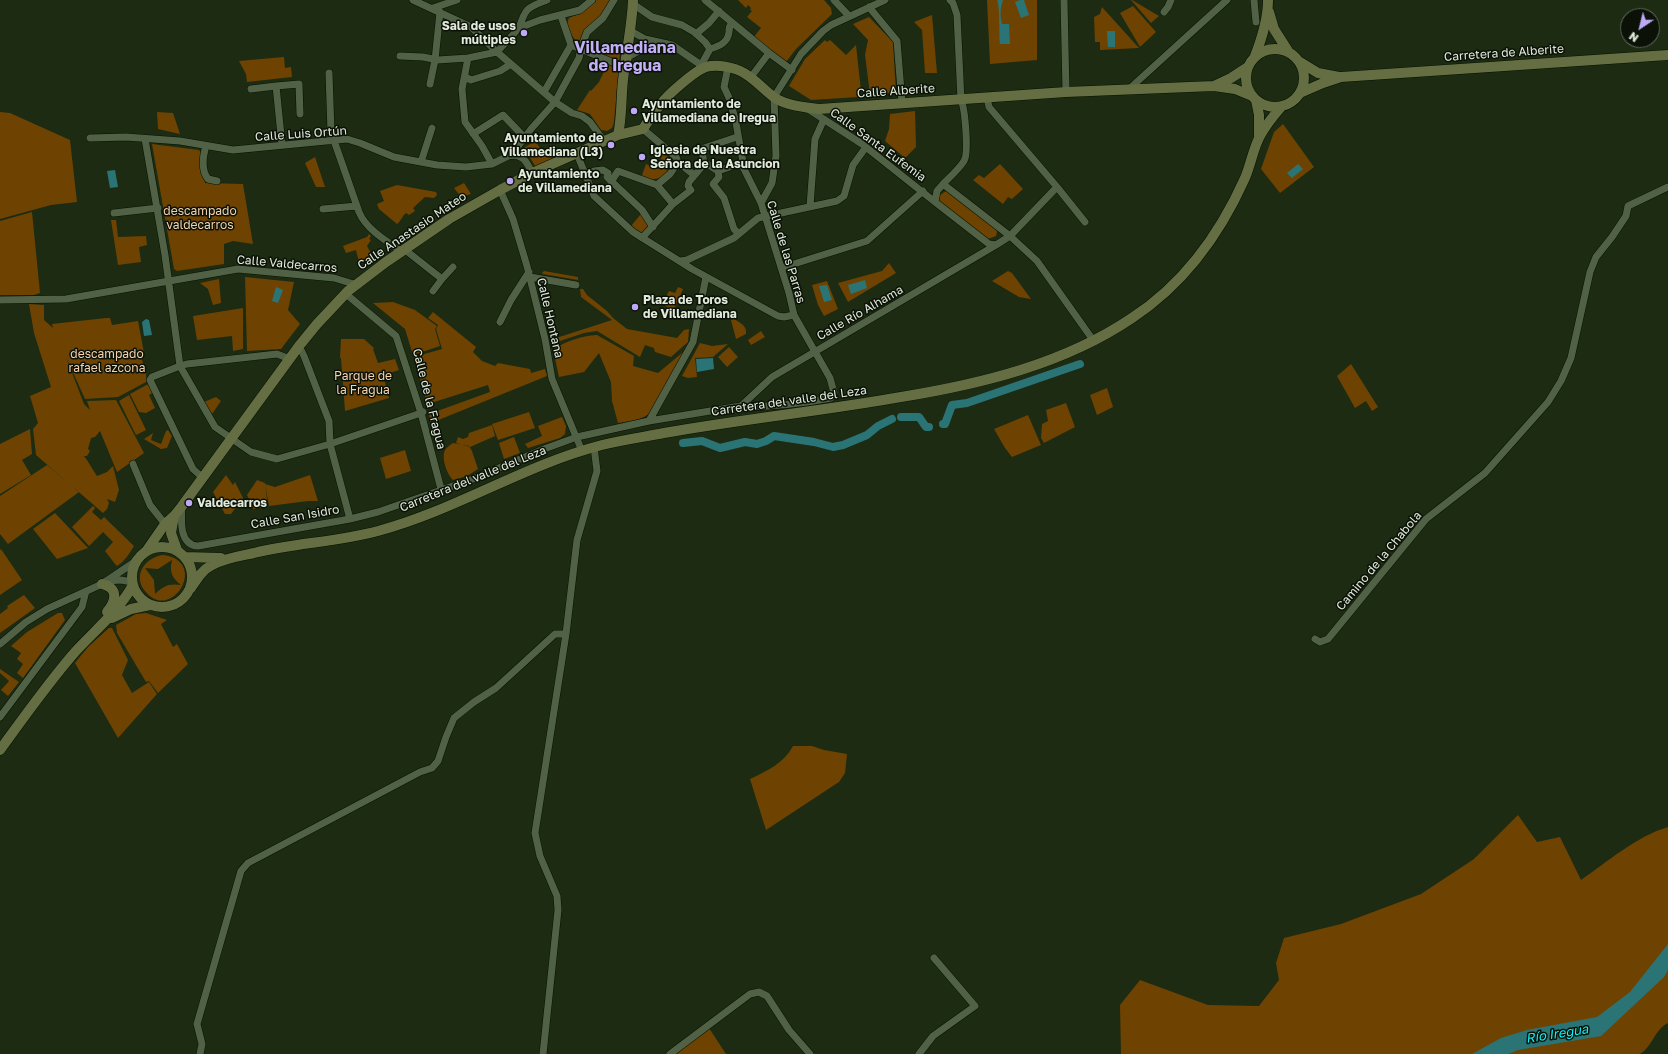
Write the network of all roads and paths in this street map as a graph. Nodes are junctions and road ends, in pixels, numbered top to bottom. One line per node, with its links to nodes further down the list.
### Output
1 (413, 0): 17 (street)
2 (457, 0): 17 (street)
3 (547, 0): 25 (street)
4 (592, 0): 21 (street)
5 (614, 0): 30 (street, Calle Luis Ortún)
6 (705, 0): 18 (street)
7 (834, 0): 22 (street)
8 (885, 0): 16 (street)
9 (950, 0): 62 (street, Calle Santa Eufemia)
10 (1064, 0): 57 (street)
11 (1171, 0): 20 (street)
12 (1227, 0): 55 (street)
13 (1254, 0): 23 (street)
14 (633, 2): 26 (main road); 27 (street)
15 (1268, 5): 32 (main road); 37 (main road)
16 (869, 7): 22 (street); 64 (street)
17 (433, 8): 19 (street)
18 (719, 11): 24 (street); 27 (street)
19 (440, 12): 33 (street); 39 (street)
20 (1164, 12)
21 (561, 16): 25 (street); 29 (street)
22 (849, 16): 46 (street)
23 (1256, 22)
24 (732, 23): 31 (street); 34 (street)
25 (519, 28): 33 (street)
26 (629, 30): 28 (street); 42 (main road)
27 (696, 34): 31 (street)
28 (655, 42): 42 (street); 45 (street)
29 (571, 45): 30 (street); 56 (street)
30 (581, 48): 42 (street); 63 (street, Calle Luis Ortún)
31 (710, 49): 45 (street)
32 (1288, 51): 37 (main road); 40 (main road)
33 (497, 52): 38 (street); 41 (street)
34 (769, 53): 46 (street); 49 (street)
35 (1668, 55): 50 (main road, Carretera de Alberite)
36 (400, 56): 39 (street)
37 (1255, 56): 44 (main road)
38 (468, 58): 39 (street); 48 (street)
39 (435, 60): 51 (street)
40 (1300, 62): 50 (main road, Carretera de Alberite); 58 (main road)
41 (511, 64): 48 (street); 56 (street)
42 (624, 65): 72 (main road)
43 (728, 67): 45 (main road, Calle Alberite); 49 (main road, Calle Alberite); 74 (street, Calle de las Parras)
44 (1248, 67): 53 (main road, Calle Alberite); 61 (main road)
45 (699, 68): 70 (main road, Calle Alberite)
46 (792, 70): 59 (street)
47 (328, 73): 78 (street)
48 (465, 76): 71 (street)
49 (751, 77): 59 (main road, Calle Alberite)
50 (1341, 77): 58 (main road, Carretera de Alberite)
51 (430, 84)
52 (276, 86): 54 (street); 67 (street); 80 (street)
53 (1214, 86): 55 (main road, Calle Alberite); 61 (main road, Calle Alberite)
54 (251, 89)
55 (1128, 90): 57 (main road, Calle Alberite)
56 (544, 92): 63 (street)
57 (1066, 92): 60 (main road, Calle Alberite)
58 (1300, 93): 65 (main road)
59 (774, 98): 66 (main road, Calle Alberite); 104 (street)
60 (987, 98): 62 (main road, Calle Alberite); 98 (street)
61 (1254, 98): 65 (main road); 77 (main road, Carretera del valle del Leza)
62 (961, 100): 64 (main road, Calle Alberite); 96 (street, Calle Santa Eufemia)
63 (555, 102): 73 (street, Calle Luis Ortún); 79 (street)
64 (902, 103): 66 (main road, Calle Alberite)
65 (1282, 106): 77 (main road, Carretera del valle del Leza)
66 (806, 107): 68 (street, Calle Santa Eufemia)
67 (300, 114)
68 (824, 119): 82 (street, Calle Santa Eufemia); 107 (street)
69 (432, 128): 85 (street)
70 (643, 129): 72 (main road); 86 (street)
71 (473, 134): 73 (street); 88 (street)
72 (618, 135): 79 (main road, Calle Anastasio Mateo)
73 (524, 137): 84 (street, Calle Luis Ortún)
74 (737, 137): 87 (street, Calle de las Parras); 89 (street)
75 (90, 138): 76 (street, Calle Luis Ortún)
76 (145, 138): 81 (street, Calle Luis Ortún); 108 (street)
77 (1259, 138): 133 (main road, Carretera del valle del Leza)
78 (334, 140): 80 (street, Calle Luis Ortún); 85 (street, Calle Luis Ortún); 106 (street)
79 (604, 141): 83 (main road, Calle Anastasio Mateo)
80 (282, 145): 81 (street, Calle Luis Ortún)
81 (206, 146): 94 (street)
82 (866, 147): 102 (street, Calle Santa Eufemia); 107 (street)
83 (577, 154): 91 (main road, Calle Anastasio Mateo); 92 (street)
84 (508, 156): 88 (street, Calle Luis Ortún); 91 (street)
85 (421, 162): 88 (street, Calle Luis Ortún)
86 (678, 162): 93 (street); 97 (street)
87 (740, 163): 90 (street); 104 (street, Calle de las Parras)
88 (492, 164)
89 (704, 164): 90 (street); 93 (street)
90 (718, 171): 115 (street)
91 (532, 173): 100 (main road, Calle Anastasio Mateo)
92 (584, 175): 95 (street); 117 (street)
93 (694, 175): 105 (street)
94 (217, 181)
95 (611, 182): 97 (street); 114 (street)
96 (943, 184): 101 (street, Calle Santa Eufemia); 113 (street)
97 (657, 185): 105 (street)
98 (1057, 187): 112 (street); 116 (street)
99 (1668, 187): 165 (street, Camino de la Chabola)
100 (500, 190): 119 (main road, Calle Anastasio Mateo); 123 (street, Calle Hontana)
101 (938, 190): 102 (street); 103 (street, Calle Santa Eufemia)
102 (925, 193): 103 (street, Calle Santa Eufemia); 122 (street)
103 (935, 202): 118 (street, Calle Santa Eufemia)
104 (761, 203): 111 (street, Calle de las Parras)
105 (673, 204): 114 (street)
106 (357, 206): 109 (street); 119 (street)
107 (810, 206): 111 (street)
108 (158, 208): 110 (street); 126 (street)
109 (323, 209)
110 (114, 213)
111 (765, 215): 115 (street); 122 (street, Calle de las Parras)
112 (1085, 222)
113 (998, 226): 116 (street); 118 (street)
114 (653, 227): 117 (street)
115 (738, 233): 120 (street)
116 (1010, 236): 118 (street); 133 (street)
117 (642, 238): 120 (street)
118 (998, 244): 135 (street, Calle Río Alhama)
119 (402, 250): 125 (street); 128 (main road, Calle Anastasio Mateo)
120 (680, 261): 124 (street)
121 (453, 267): 125 (street)
122 (781, 268): 131 (street, Calle de las Parras)
123 (529, 275): 127 (street); 132 (street); 141 (street, Calle Hontana)
124 (706, 276): 131 (street); 140 (street)
125 (442, 278): 129 (street)
126 (168, 281): 128 (street, Calle Valdecarros); 130 (street); 137 (street)
127 (576, 285)
128 (350, 290): 134 (main road, Calle Anastasio Mateo); 139 (street, Calle de la Fragua)
129 (433, 291)
130 (0, 300)
131 (794, 315): 135 (street, Calle de las Parras)
132 (500, 322)
133 (1093, 340): 144 (main road, Carretera del valle del Leza)
134 (299, 346): 136 (main road, Calle Anastasio Mateo); 143 (street)
135 (815, 352): 138 (street, Calle Río Alhama); 138 (street, Calle de las Parras)
136 (290, 359): 137 (street); 142 (main road, Calle Anastasio Mateo)
137 (180, 366): 142 (street); 147 (street)
138 (730, 407): 140 (street, Calle San Isidro)
139 (421, 413): 143 (street); 148 (street, Calle de la Fragua)
140 (649, 420): 141 (street, Calle San Isidro)
141 (577, 437): 145 (street, Calle Hontana); 148 (street, Calle San Isidro)
142 (232, 438): 143 (street); 147 (main road, Calle Anastasio Mateo)
143 (330, 444): 151 (street)
144 (594, 447): 145 (main road, Carretera del valle del Leza); 164 (street)
145 (582, 451): 156 (main road, Carretera del valle del Leza)
146 (133, 464): 152 (street)
147 (203, 478): 149 (main road, Calle Anastasio Mateo)
148 (441, 489): 151 (street, Calle San Isidro)
149 (182, 506): 150 (main road, Calle Anastasio Mateo); 151 (street, Calle San Isidro)
150 (174, 516): 152 (main road, Calle Anastasio Mateo); 153 (main road)
151 (350, 519)
152 (165, 524): 153 (main road); 154 (main road, Calle Anastasio Mateo)
153 (171, 533): 155 (main road)
154 (147, 550): 155 (main road); 157 (main road)
155 (181, 554): 156 (main road); 160 (main road)
156 (229, 558): 160 (main road)
157 (136, 561): 158 (street); 159 (main road)
158 (104, 582): 159 (street); 161 (street); 167 (main road)
159 (132, 583): 162 (main road); 163 (main road)
160 (190, 588): 162 (main road)
161 (86, 591): 166 (street); 168 (street)
162 (150, 605): 163 (main road)
163 (108, 620): 167 (main road)
164 (566, 634): 171 (street); 172 (street)
165 (1314, 639)
166 (0, 644)
167 (75, 653): 169 (main road)
168 (0, 717)
169 (0, 750)
170 (934, 958): 175 (street)
171 (200, 1054)
172 (543, 1054)
173 (670, 1054): 174 (street)
174 (810, 1054)
175 (919, 1054)

